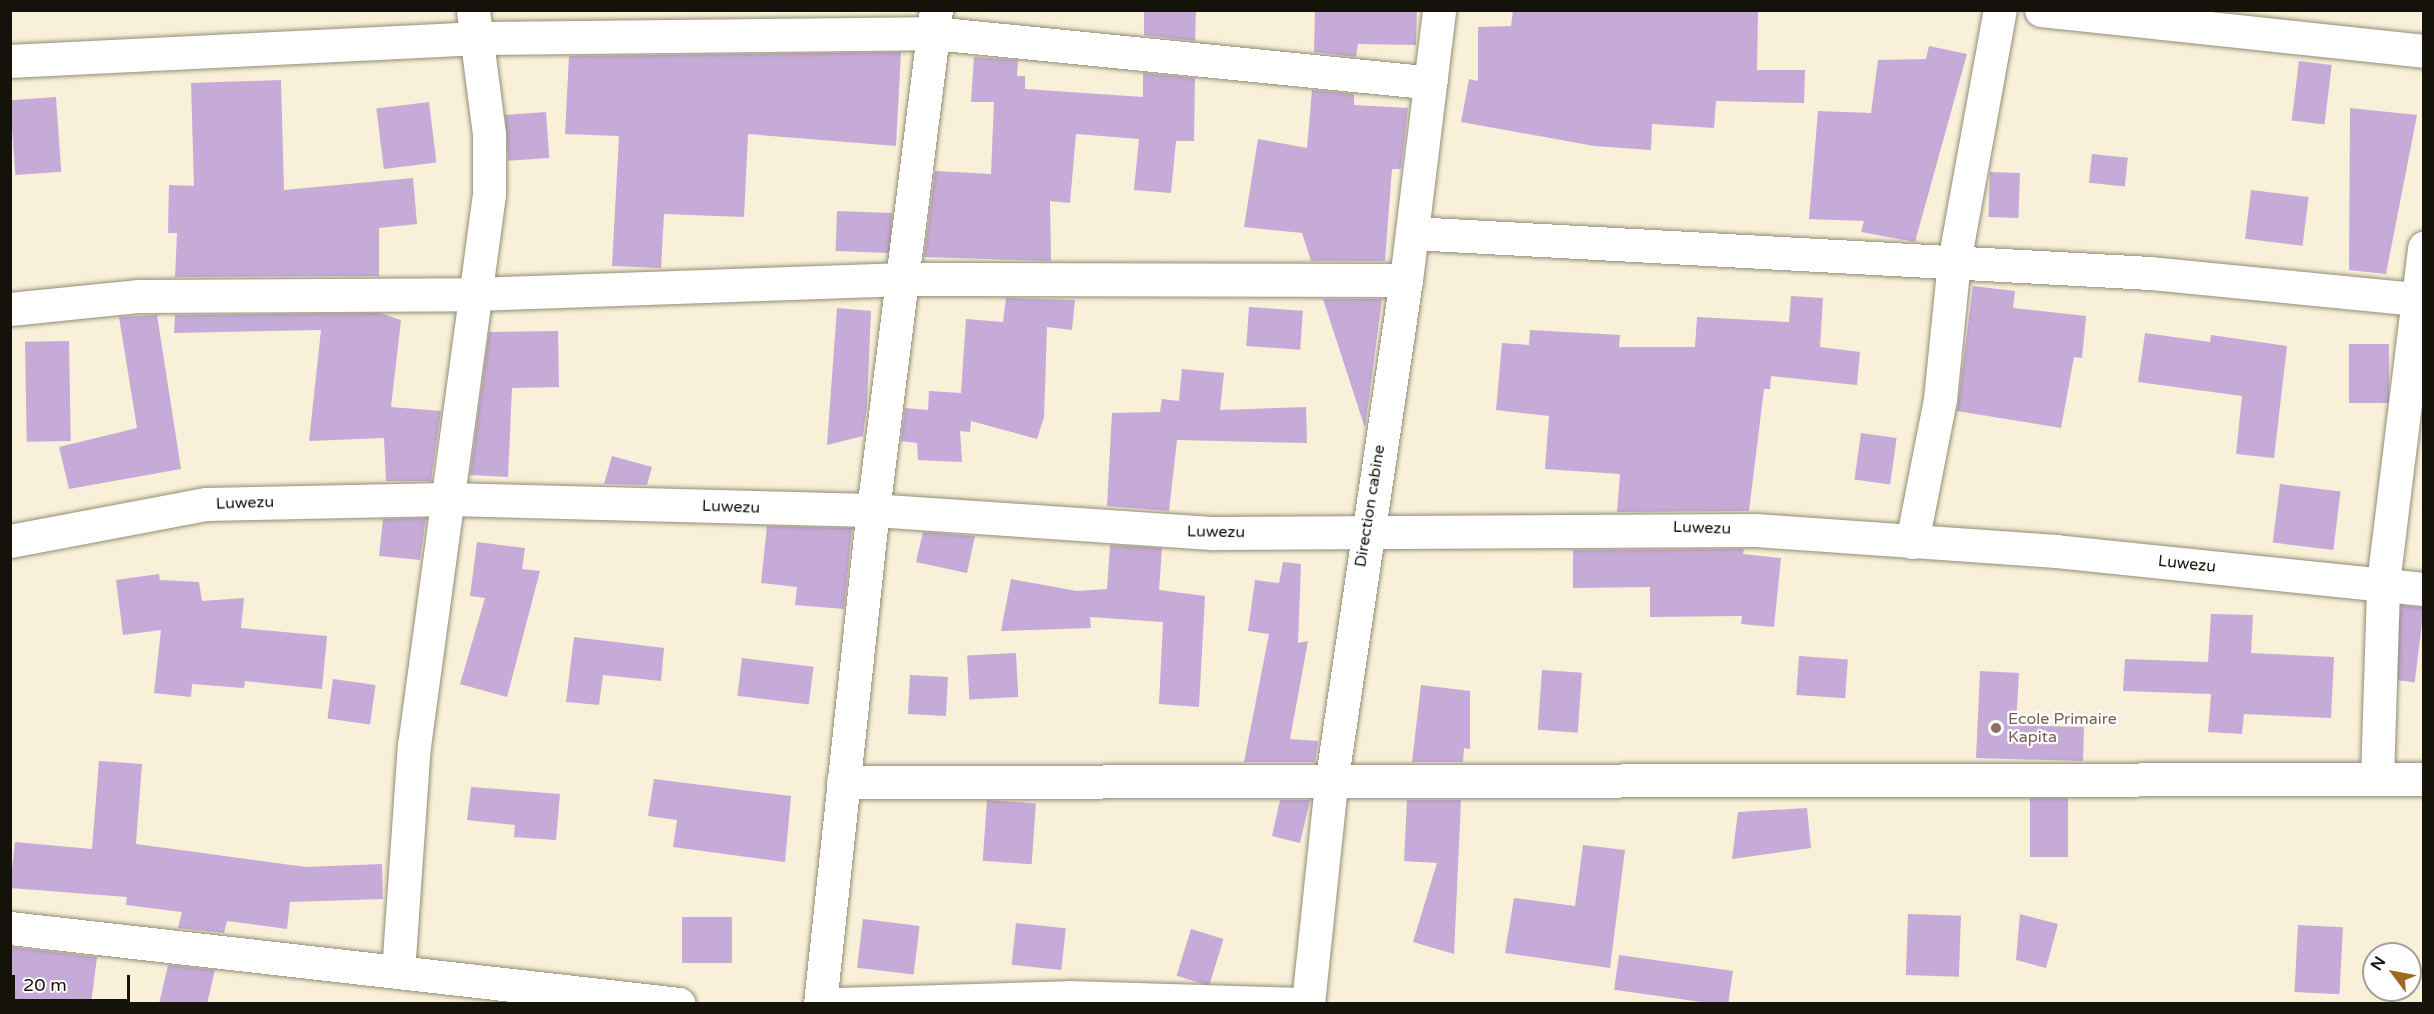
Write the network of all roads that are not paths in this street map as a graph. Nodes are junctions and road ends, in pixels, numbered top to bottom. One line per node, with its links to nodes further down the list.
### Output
1 (1439, 10): 8 (street, Direction cabine)
2 (2000, 10): 11 (street)
3 (2041, 10): 6 (street)
4 (935, 22): 5 (street); 8 (street); 12 (street)
5 (475, 24): 7 (street); 14 (street)
6 (2424, 51)
7 (10, 61)
8 (1430, 83): 9 (street, Direction cabine)
9 (1412, 233): 11 (street); 13 (street, Direction cabine)
10 (2424, 247): 15 (street)
11 (1954, 262): 15 (street); 21 (street)
12 (906, 279): 13 (street); 14 (street); 18 (street)
13 (1406, 280): 19 (street, Direction cabine)
14 (474, 294): 16 (street); 17 (street)
15 (2419, 299): 22 (street)
16 (10, 309)
17 (446, 499): 18 (street, Luwezu); 20 (street, Luwezu); 29 (street)
18 (873, 510): 19 (street, Luwezu); 26 (street)
19 (1366, 529): 21 (street, Luwezu); 27 (street, Direction cabine)
20 (10, 541)
21 (1912, 542): 22 (street, Luwezu)
22 (2383, 583): 23 (street, Luwezu); 24 (street)
23 (2424, 589)
24 (2377, 779): 25 (street); 27 (street)
25 (2424, 779)
26 (843, 782): 27 (street); 31 (street)
27 (1331, 784): 33 (street, Direction cabine)
28 (10, 928): 29 (street)
29 (398, 972): 30 (street)
30 (679, 1004)
31 (820, 1004)
32 (839, 1004): 33 (street)
33 (1309, 1004)

